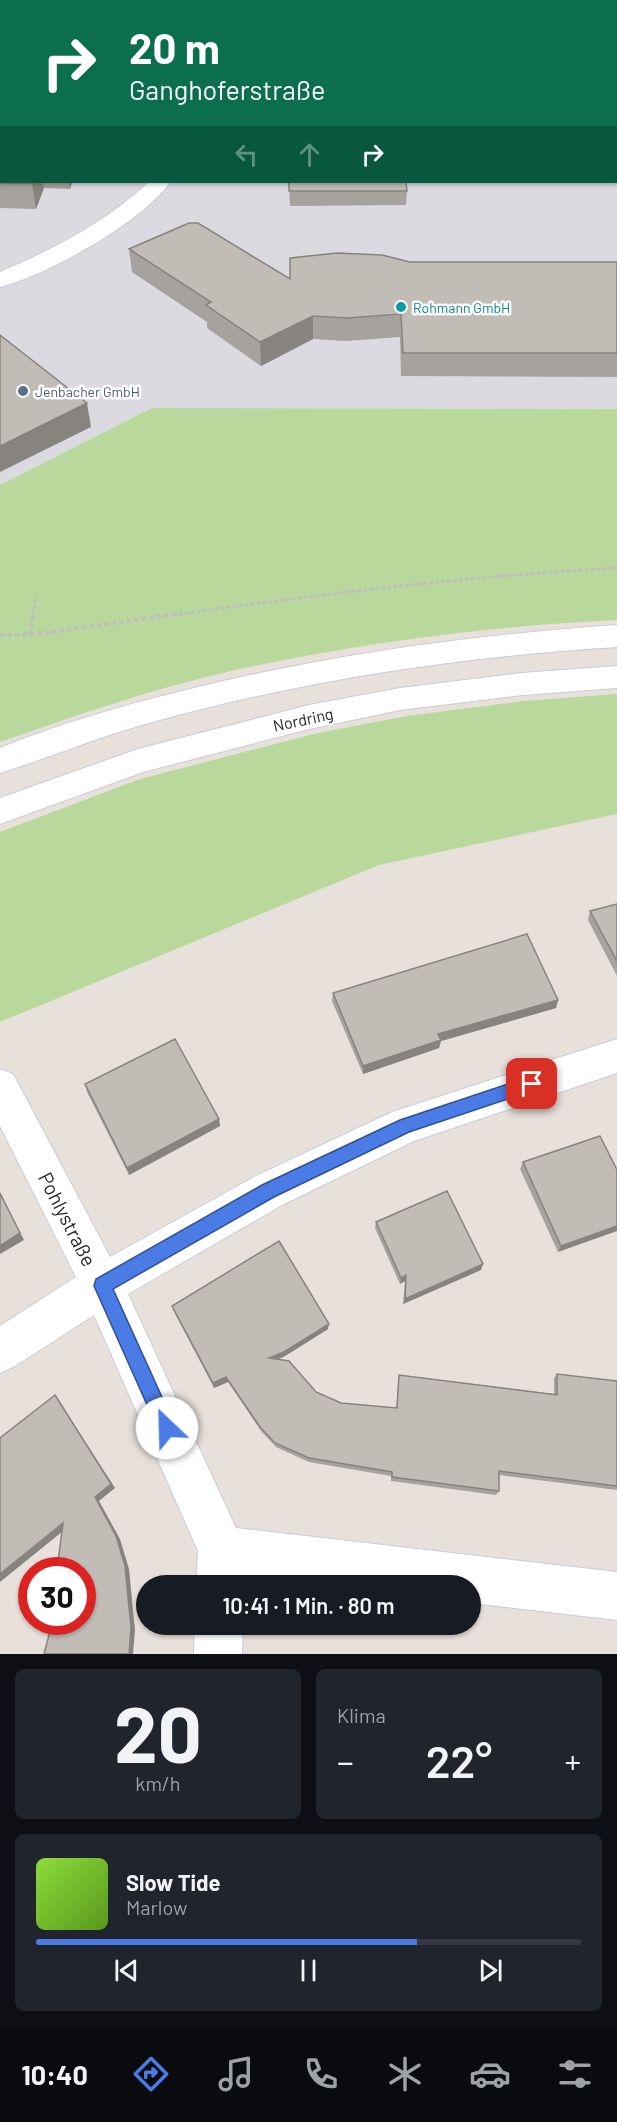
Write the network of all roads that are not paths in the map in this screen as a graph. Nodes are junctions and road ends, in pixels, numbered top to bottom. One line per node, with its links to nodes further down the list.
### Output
1 (159, 183): 2 (street)
2 (0, 280)
3 (617, 636): 5 (street)
4 (617, 677): 6 (street, Nordring)
5 (0, 760)
6 (0, 812)
7 (617, 1056): 9 (street)
8 (0, 1087): 9 (street, Pohlystraße)
9 (102, 1286): 10 (street); 11 (street, Pohlystraße)
10 (0, 1350)
11 (221, 1568): 12 (street)
12 (617, 1596)
13 (219, 1635): 14 (street)
14 (218, 1654)

